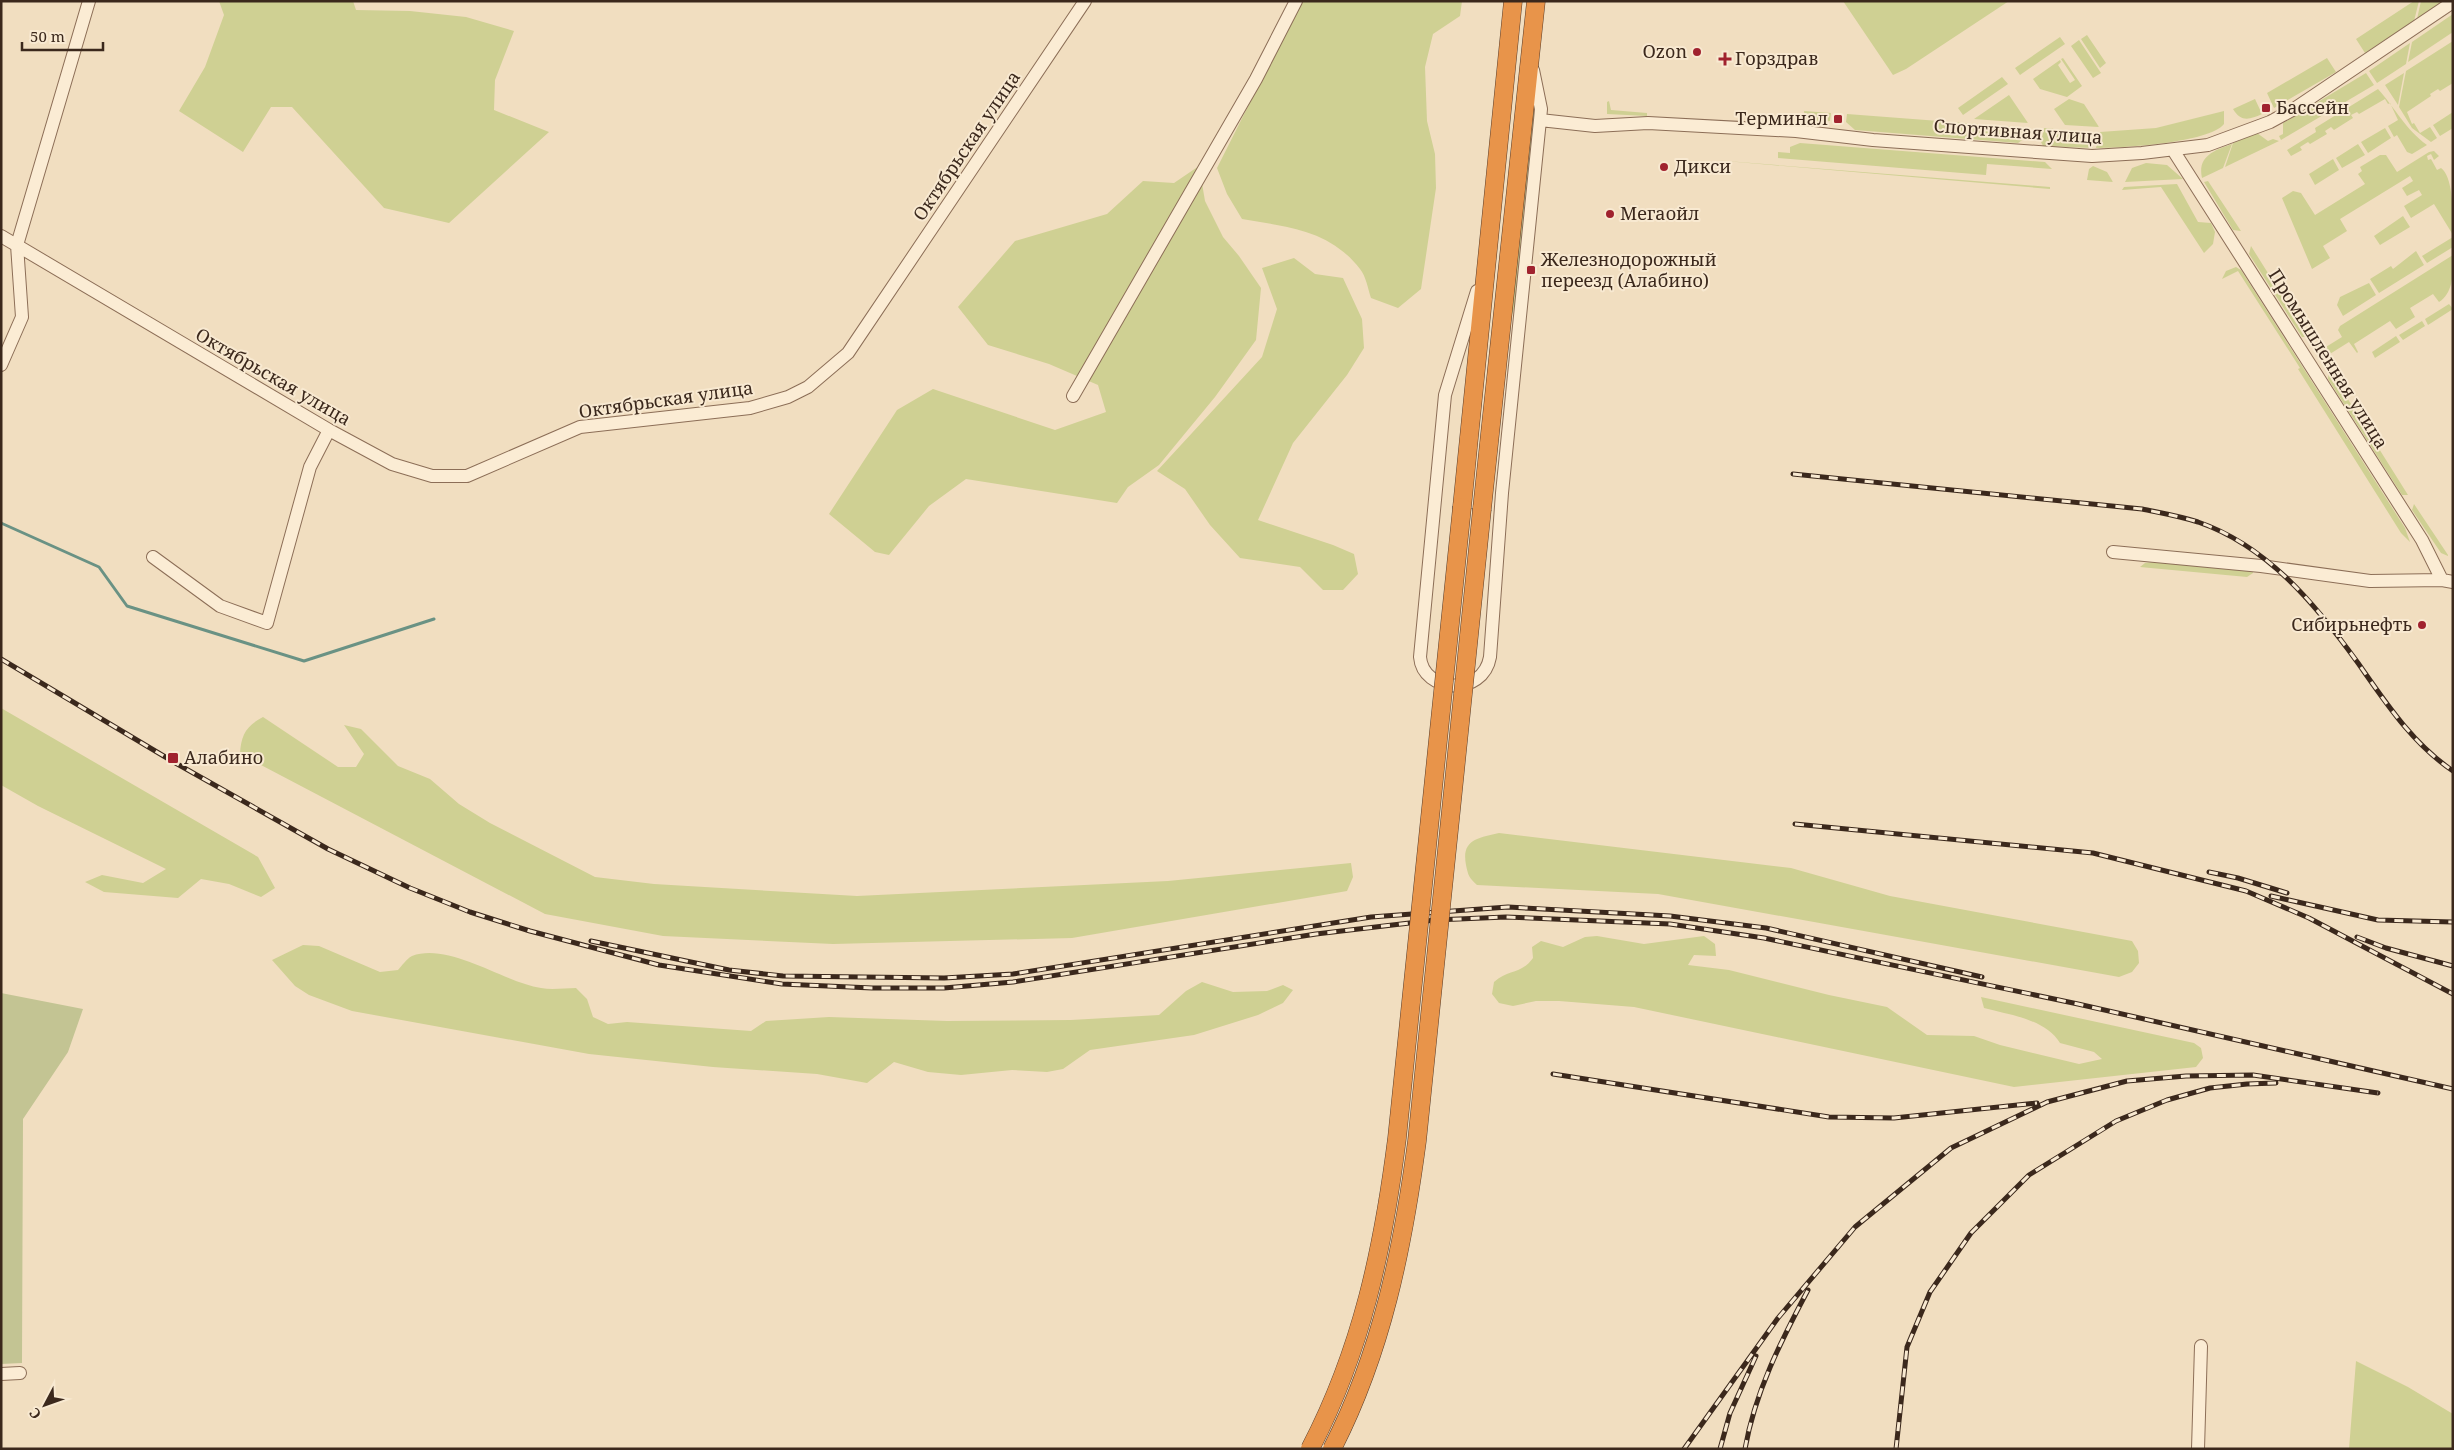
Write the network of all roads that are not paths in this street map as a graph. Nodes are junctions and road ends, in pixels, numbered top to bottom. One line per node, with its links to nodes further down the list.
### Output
1 (89, 1): 12 (street)
2 (1085, 1): 17 (street, Октябрьская улица)
3 (1296, 1): 16 (street)
4 (1513, 1): 10 (highway)
5 (1536, 1): 7 (highway)
6 (2453, 2): 9 (street, Спортивная улица)
7 (1530, 47): 8 (street); 15 (highway)
8 (1540, 120): 9 (street, Спортивная улица); 13 (street)
9 (2173, 150): 20 (street, Промышленная улица)
10 (1491, 222): 13 (street); 24 (highway, bridge)
11 (1, 236): 12 (street, Октябрьская улица)
12 (17, 246): 14 (street); 17 (street, Октябрьская улица)
13 (1521, 304): 15 (street)
14 (1, 365)
15 (1495, 380): 25 (highway, bridge)
16 (1073, 396)
17 (329, 430): 19 (street)
18 (2113, 552): 20 (street)
19 (153, 557)
20 (2448, 581)
21 (2201, 1346): 26 (street)
22 (20, 1373): 23 (street)
23 (1, 1374)
24 (1310, 1449)
25 (1332, 1449)
26 (2198, 1449)

